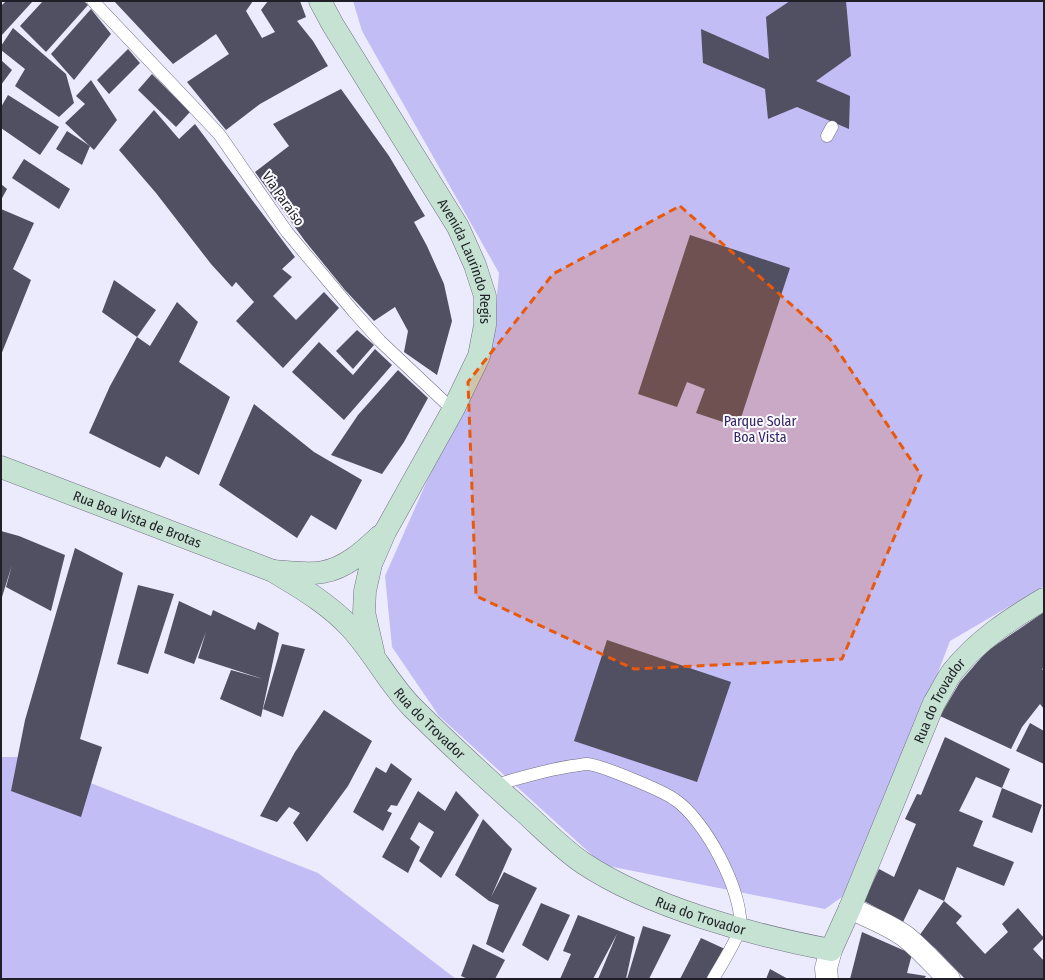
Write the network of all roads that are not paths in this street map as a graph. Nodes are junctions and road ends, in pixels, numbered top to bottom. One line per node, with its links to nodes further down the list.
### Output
1 (93, 1): 3 (lane, Via Paraíso)
2 (320, 1): 3 (street, Avenida Laurindo Regis)
3 (453, 410): 5 (street, Avenida Laurindo Regis)
4 (1, 467): 6 (street, Rua Boa Vista de Brotas)
5 (385, 532): 6 (street, Avenida Laurindo Regis); 8 (street, Avenida Laurindo Regis)
6 (273, 571): 8 (street, Rua do Trovador)
7 (1044, 599): 10 (street, Rua do Trovador)
8 (376, 662): 9 (street, Rua do Trovador)
9 (495, 785): 11 (street, Rua do Trovador); 11 (lane)
10 (850, 908): 12 (street, Rua do Trovador); 15 (street)
11 (740, 929): 12 (street, Rua do Trovador); 13 (lane)
12 (831, 950): 14 (street)
13 (713, 979)
14 (827, 979)
15 (949, 979)

